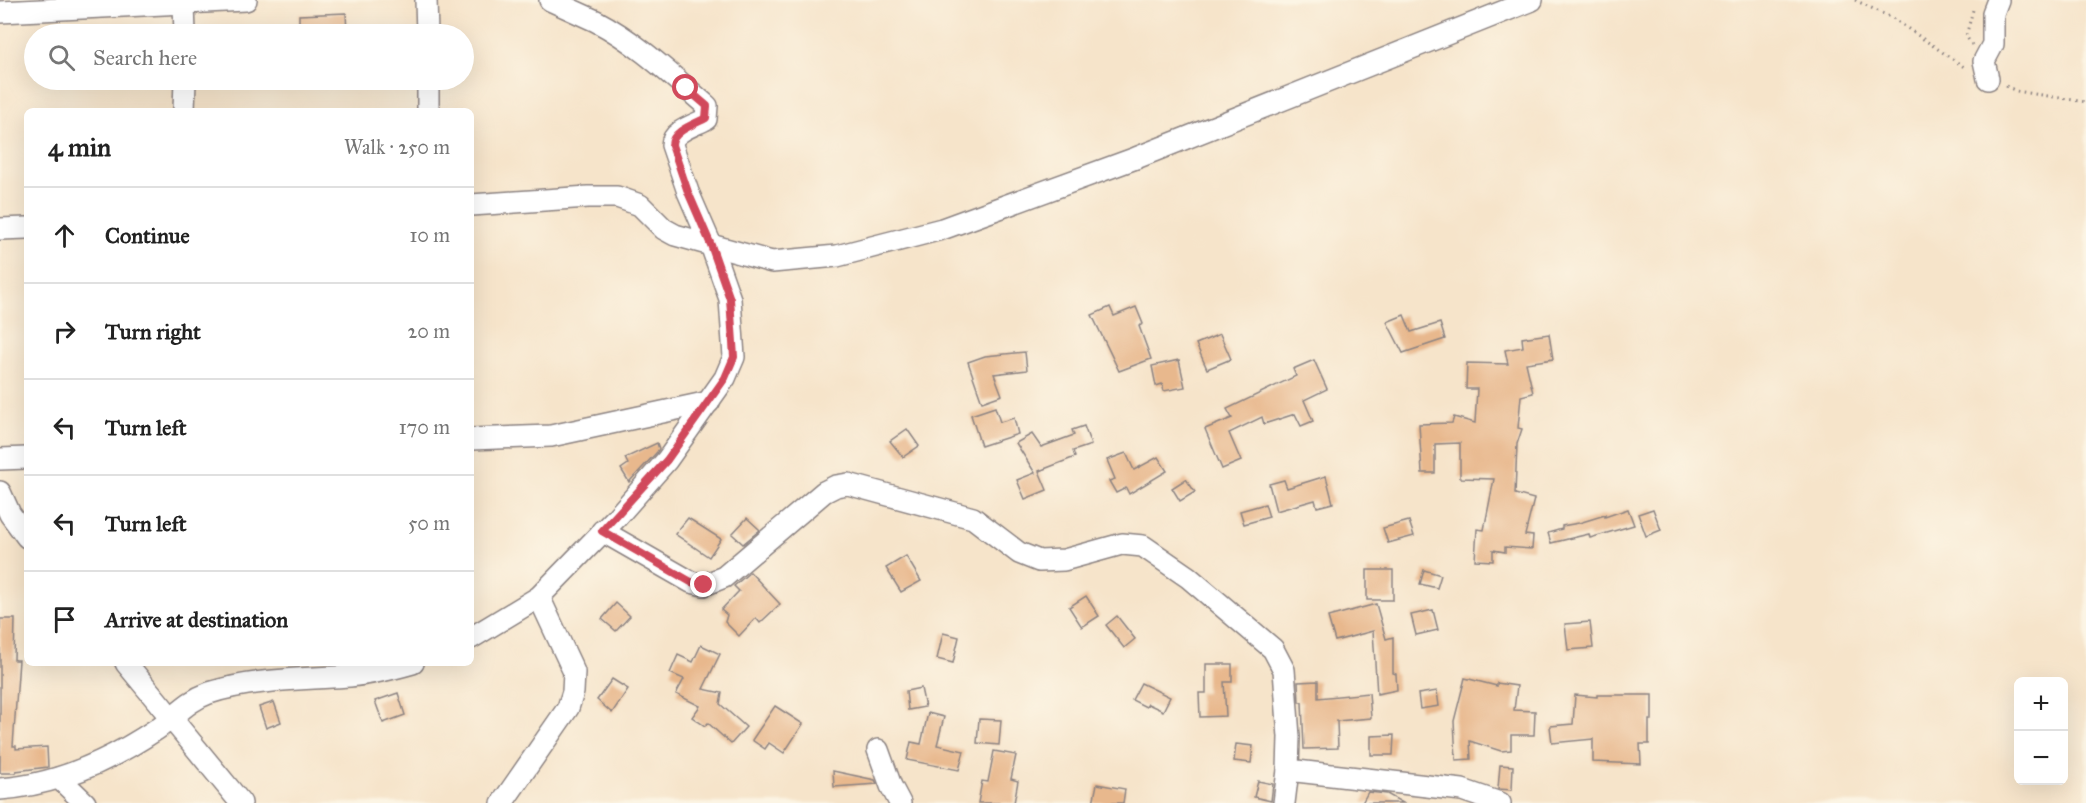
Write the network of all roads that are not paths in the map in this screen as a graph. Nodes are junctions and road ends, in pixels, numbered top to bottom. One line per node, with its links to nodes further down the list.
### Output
1 (246, 0): 6 (street)
2 (426, 0): 9 (street)
3 (550, 0): 18 (street)
4 (1532, 0): 18 (street)
5 (1998, 0): 10 (street)
6 (184, 4): 7 (street); 8 (street)
7 (0, 12)
8 (185, 24)
9 (427, 24)
10 (1988, 79)
11 (185, 90): 13 (street)
12 (428, 90): 14 (street)
13 (184, 108)
14 (429, 108)
15 (474, 205): 18 (street)
16 (24, 228): 17 (street)
17 (0, 229)
18 (711, 245): 19 (street)
19 (709, 402): 20 (street); 24 (street)
20 (474, 439)
21 (24, 458): 22 (street)
22 (0, 459)
23 (0, 492): 25 (street)
24 (602, 531): 26 (street); 33 (street)
25 (24, 533)
26 (539, 597): 27 (street); 38 (street)
27 (474, 636)
28 (128, 666): 31 (street)
29 (402, 666): 30 (street)
30 (350, 669): 31 (street)
31 (172, 719): 34 (street); 37 (street)
32 (878, 750): 39 (street)
33 (1288, 770): 40 (street); 41 (street)
34 (59, 777): 35 (street); 36 (street)
35 (0, 789)
36 (85, 803)
37 (241, 803)
38 (502, 803)
39 (900, 803)
40 (1284, 803)
41 (1500, 803)

